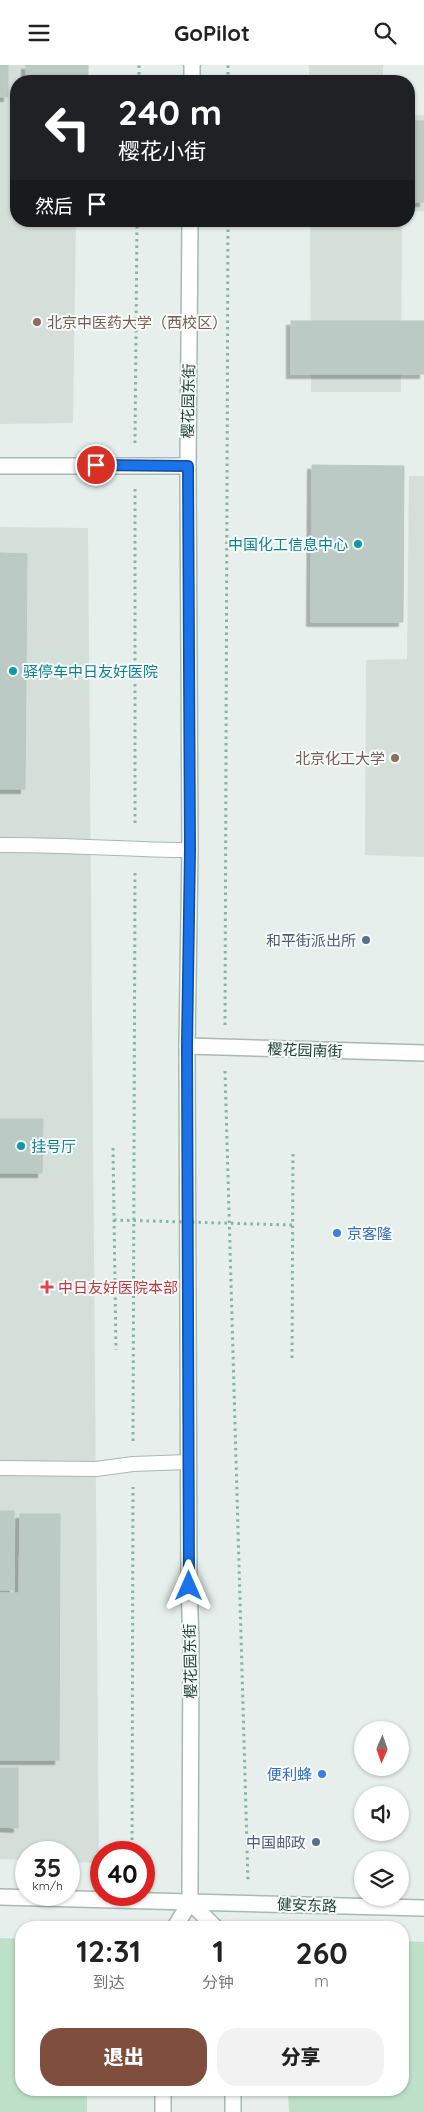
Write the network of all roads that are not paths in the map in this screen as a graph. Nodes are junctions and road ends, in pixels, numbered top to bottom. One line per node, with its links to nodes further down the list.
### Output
1 (190, 227): 3 (street, 樱花园东街)
2 (0, 465): 3 (street)
3 (188, 466): 5 (street, 樱花园东街)
4 (0, 845): 5 (lane)
5 (190, 850): 6 (street, 樱花园东街)
6 (187, 1046): 7 (street, 樱花园南街); 8 (street, 樱花园东街)
7 (424, 1053)
8 (188, 1462): 9 (lane); 11 (street, 樱花园东街)
9 (0, 1468)
10 (0, 1897): 11 (street, 健安东路)
11 (190, 1901): 12 (street, 健安东路); 13 (street, 樱花园东街); 14 (street)
12 (424, 1908)
13 (178, 1921)
14 (210, 1921)
15 (163, 2096): 17 (street)
16 (233, 2096): 18 (street)
17 (163, 2112)
18 (233, 2112)

